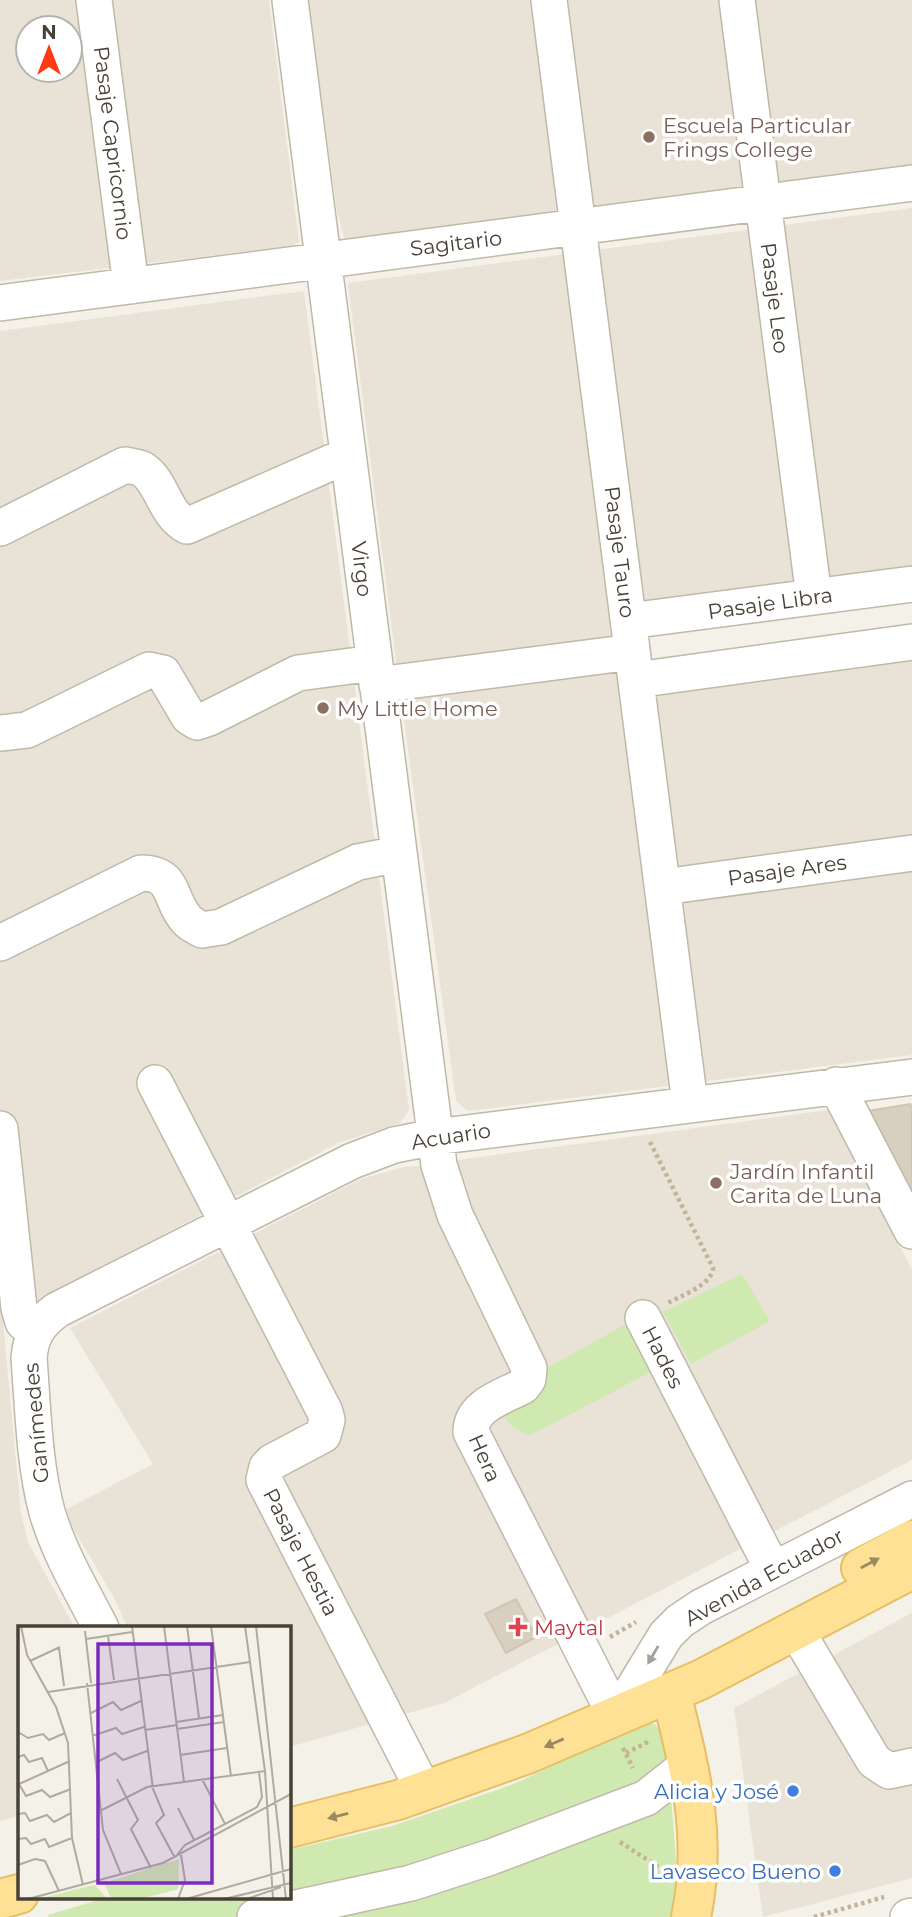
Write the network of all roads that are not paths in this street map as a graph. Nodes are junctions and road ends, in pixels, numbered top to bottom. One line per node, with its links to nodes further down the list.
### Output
1 (94, 0): 9 (street, Pasaje Capricornio)
2 (290, 0): 8 (street, Virgo)
3 (549, 0): 7 (street, Pasaje Tauro)
4 (737, 0): 6 (street, Pasaje Leo)
5 (912, 183): 6 (street, Sagitario)
6 (763, 202): 7 (street, Sagitario); 14 (street, Pasaje Leo)
7 (578, 227): 8 (street, Sagitario); 16 (street, Pasaje Tauro)
8 (323, 260): 9 (street, Sagitario); 11 (street, Virgo)
9 (131, 286): 10 (street, Sagitario)
10 (0, 303)
11 (348, 454): 12 (street); 17 (street, Virgo)
12 (0, 528)
13 (912, 584): 14 (street, Pasaje Libra)
14 (814, 597): 16 (street, Pasaje Libra)
15 (912, 642): 16 (street, Pasaje Libra)
16 (632, 651): 17 (street, Pasaje Libra); 21 (street, Pasaje Tauro)
17 (376, 674): 18 (street, Pasaje Libra); 20 (street, Virgo)
18 (0, 733)
19 (912, 853): 21 (street, Pasaje Ares)
20 (399, 854): 22 (street); 28 (street, Virgo)
21 (663, 887): 26 (street, Pasaje Tauro)
22 (0, 943)
23 (912, 1077): 25 (street, Acuario)
24 (155, 1083): 29 (street)
25 (836, 1085): 26 (street, Acuario); 30 (street)
26 (690, 1104): 28 (street, Acuario)
27 (0, 1129): 32 (street, Ganímedes)
28 (435, 1137): 29 (street, Acuario); 40 (street, Hera)
29 (228, 1224): 32 (street, Acuario); 43 (street, Pasaje Hestia)
30 (912, 1231)
31 (643, 1318): 36 (street, Hades)
32 (34, 1332): 37 (street, Ganímedes)
33 (912, 1499): 36 (street, Avenida Ecuador)
34 (912, 1540): 39 (main road, Avenida Ecuador, one-way to 34)
35 (912, 1569): 38 (main road, Avenida Ecuador)
36 (773, 1570): 40 (street, Avenida Ecuador, one-way to 40)
37 (100, 1626)
38 (796, 1630): 39 (main road, Avenida Ecuador); 42 (street)
39 (671, 1693): 40 (main road, Avenida Ecuador); 41 (main road)
40 (616, 1717): 43 (main road, Avenida Ecuador, one-way to 43)
41 (688, 1765): 49 (street); 50 (main road)
42 (912, 1766)
43 (424, 1791): 44 (main road, Avenida Ecuador, one-way to 44)
44 (290, 1828)
45 (18, 1894): 46 (main road)
46 (0, 1899)
47 (0, 1910): 48 (street)
48 (13, 1917)
49 (255, 1917)
50 (691, 1917)

